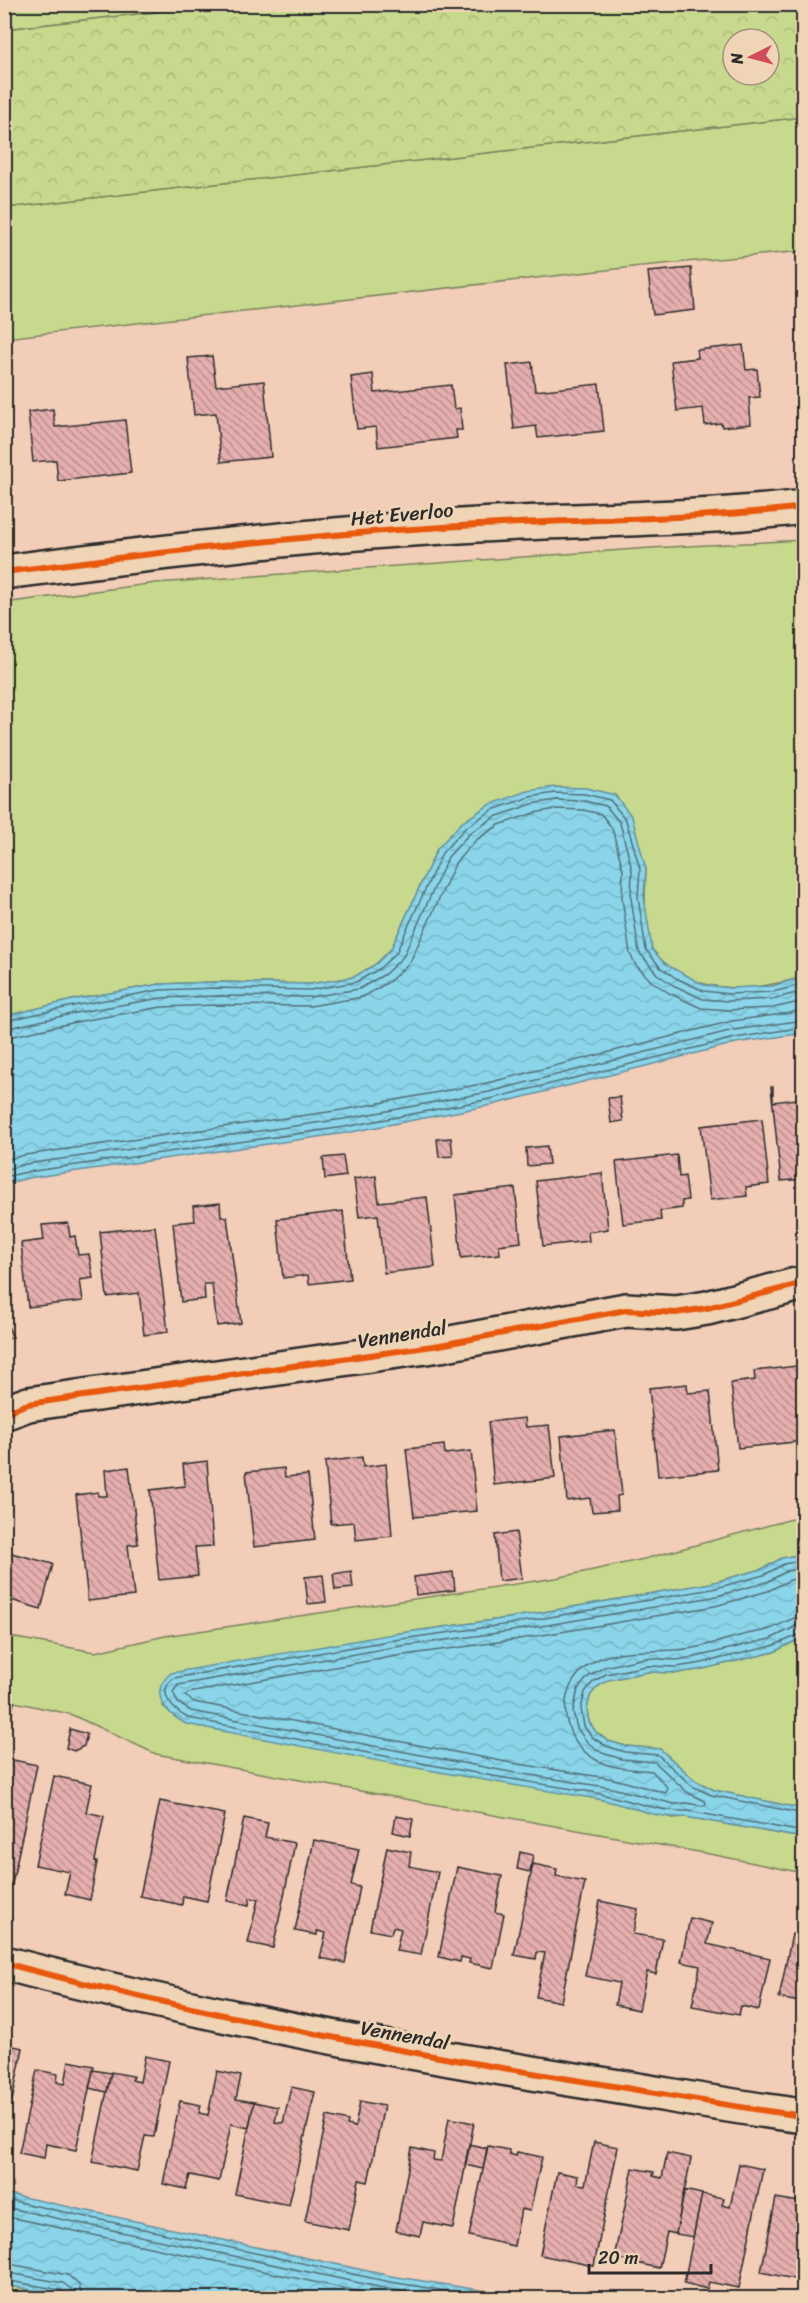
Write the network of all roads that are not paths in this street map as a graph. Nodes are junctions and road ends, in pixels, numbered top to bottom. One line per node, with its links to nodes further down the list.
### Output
1 (804, 507): 2 (street, Het Everloo)
2 (4, 572)
3 (804, 1282): 4 (street, Vennendal)
4 (4, 1413)
5 (4, 1963): 6 (street, Vennendal)
6 (804, 2116)

